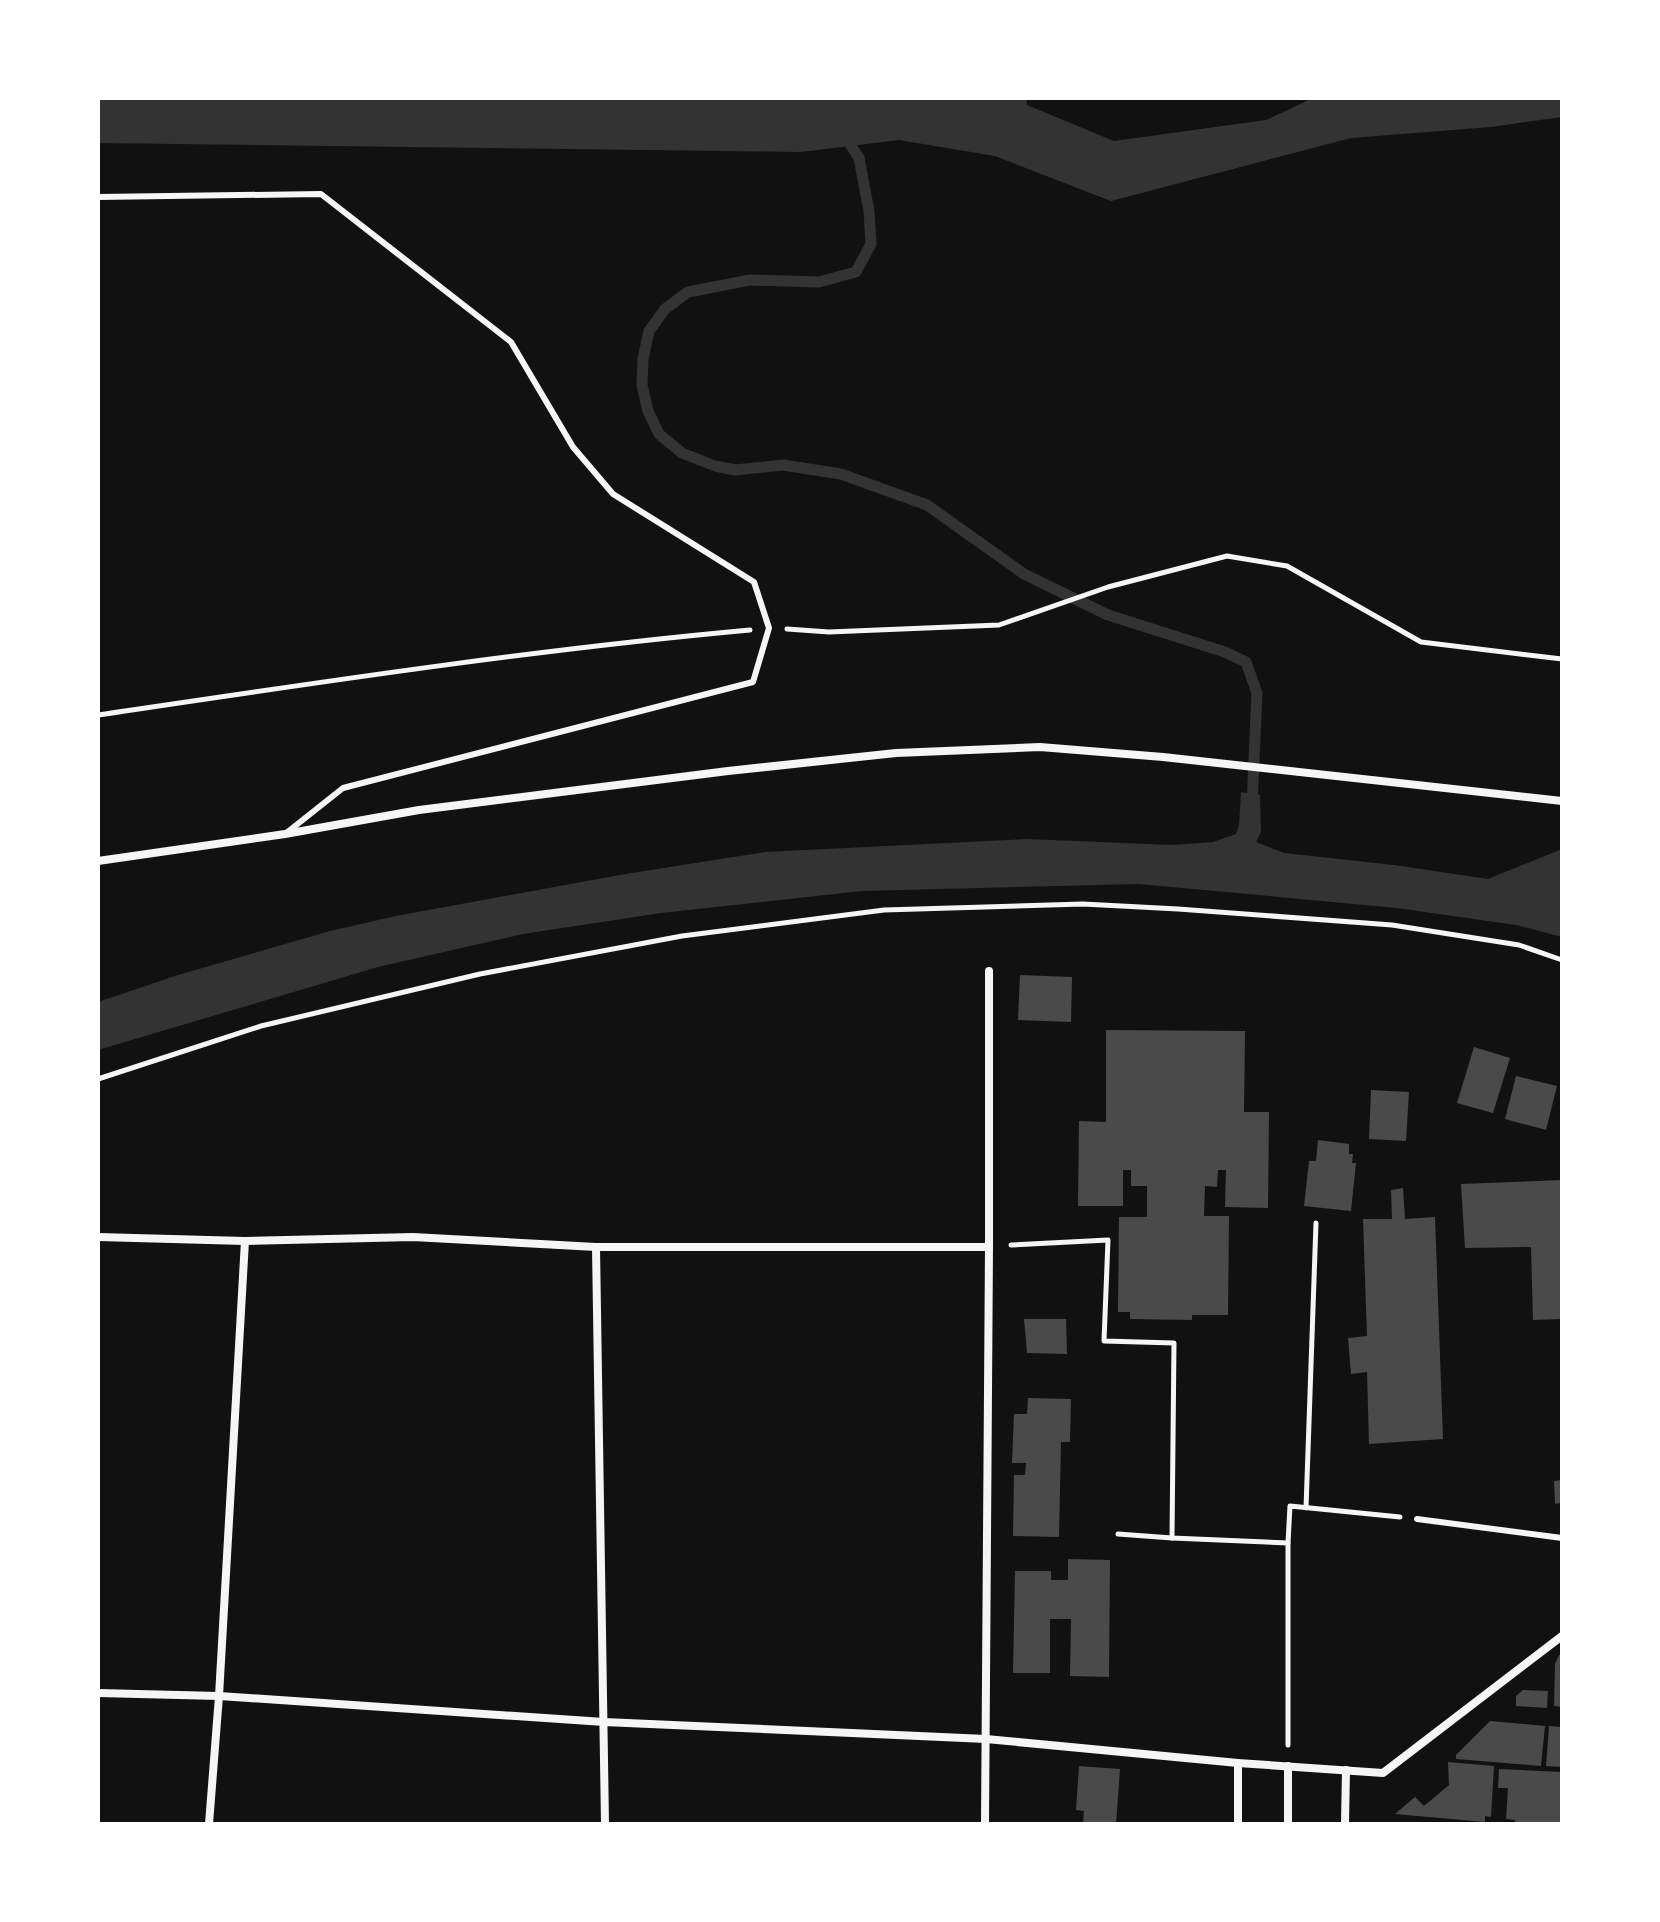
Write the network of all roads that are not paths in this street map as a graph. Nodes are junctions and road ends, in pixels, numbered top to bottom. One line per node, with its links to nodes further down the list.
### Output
1 (98, 197): 3 (lane)
2 (1562, 801): 3 (street)
3 (285, 834): 4 (street)
4 (98, 861)
5 (989, 971): 9 (street)
6 (98, 1237): 7 (street)
7 (245, 1241): 8 (street); 14 (street)
8 (596, 1247): 9 (street); 15 (street)
9 (989, 1247): 16 (street)
10 (1417, 1519): 11 (lane)
11 (1562, 1538)
12 (1562, 1636): 19 (street)
13 (98, 1693): 14 (street)
14 (219, 1696): 15 (street); 20 (street)
15 (604, 1722): 16 (street); 21 (street)
16 (986, 1739): 17 (street); 22 (street)
17 (1238, 1763): 18 (street); 23 (street)
18 (1288, 1766): 19 (street); 24 (street)
19 (1346, 1770): 25 (street)
20 (209, 1824)
21 (605, 1824)
22 (985, 1824)
23 (1238, 1824)
24 (1288, 1824)
25 (1345, 1824)

